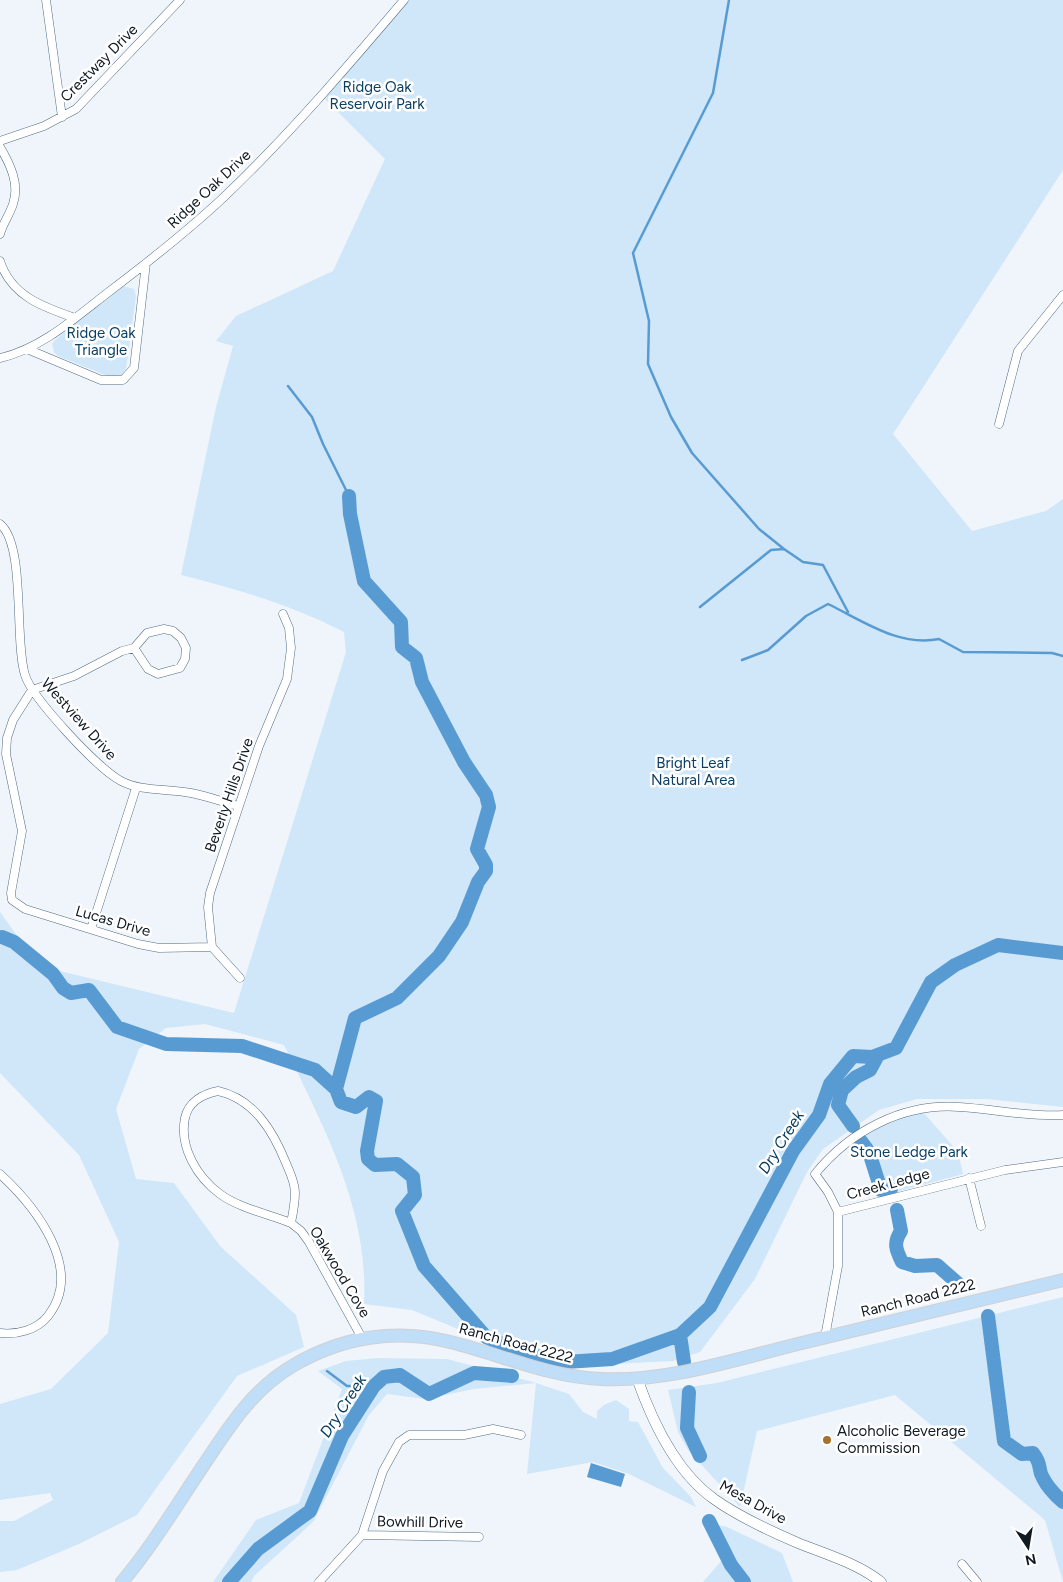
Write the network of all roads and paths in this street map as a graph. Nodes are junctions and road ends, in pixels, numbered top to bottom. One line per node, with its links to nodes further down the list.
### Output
1 (46, 0): 4 (street)
2 (180, 0): 4 (street, Crestway Drive)
3 (404, 0): 9 (street, Ridge Oak Drive)
4 (62, 118): 5 (street, Crestway Drive)
5 (0, 141)
6 (0, 147): 7 (street)
7 (0, 234)
8 (0, 261): 11 (street)
9 (146, 264): 11 (street, Ridge Oak Drive); 12 (street)
10 (1063, 295): 14 (street)
11 (75, 318): 12 (street, Ridge Oak Drive)
12 (27, 349): 13 (street, Ridge Oak Drive)
13 (0, 358)
14 (999, 424)
15 (0, 524): 18 (street, Westview Drive)
16 (283, 614): 20 (street, Beverly Hills Drive)
17 (134, 648): 17 (street); 18 (street)
18 (32, 690): 19 (street, Westview Drive); 21 (street, Lucas Drive)
19 (136, 788): 20 (street, Westview Drive); 21 (street)
20 (238, 806): 22 (street, Beverly Hills Drive)
21 (91, 929): 22 (street, Lucas Drive)
22 (212, 947): 23 (street)
23 (240, 978)
24 (1063, 1116): 28 (street)
25 (1063, 1162): 27 (street, Creek Ledge)
26 (0, 1174): 32 (street)
27 (969, 1178): 28 (street, Creek Ledge); 30 (street)
28 (838, 1212): 34 (street)
29 (291, 1223): 29 (street, Oakwood Cove); 33 (street, Oakwood Cove)
30 (981, 1226)
31 (1063, 1280): 34 (main road, Ranch Road 2222)
32 (0, 1333)
33 (362, 1338): 35 (main road, Ranch Road 2222); 40 (main road, Ranch Road 2222)
34 (825, 1338): 35 (main road, Ranch Road 2222)
35 (637, 1378): 42 (street, Mesa Drive)
36 (521, 1435): 37 (street)
37 (362, 1535): 38 (street, Bowhill Drive); 41 (street)
38 (479, 1537)
39 (962, 1564): 43 (street)
40 (122, 1582)
41 (319, 1582)
42 (881, 1582)
43 (977, 1582)

